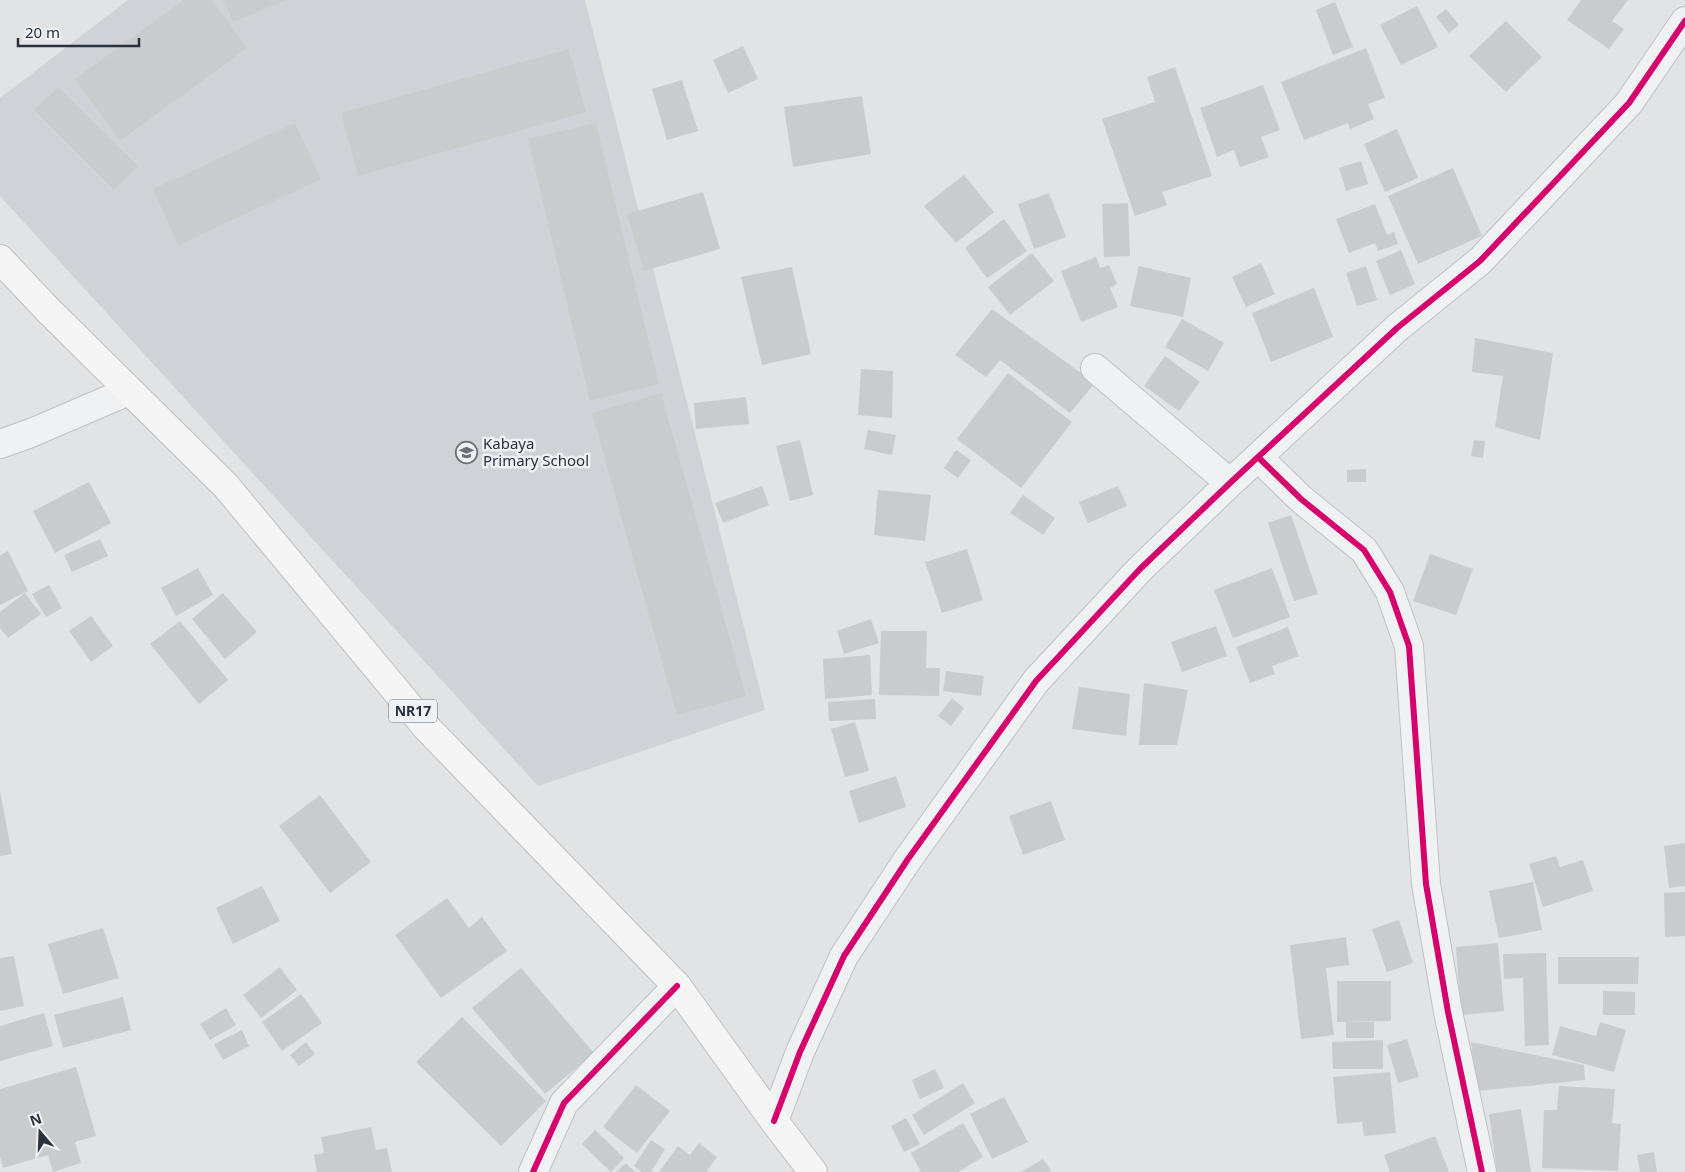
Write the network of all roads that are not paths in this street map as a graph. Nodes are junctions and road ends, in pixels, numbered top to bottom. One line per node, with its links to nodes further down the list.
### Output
1 (1685, 21): 6 (street)
2 (0, 259): 4 (main road, NR17)
3 (1095, 368): 7 (street)
4 (129, 392): 5 (street); 8 (main road, NR17)
5 (0, 444)
6 (1258, 457): 7 (street); 12 (street)
7 (1230, 483): 9 (street)
8 (677, 986): 9 (main road, NR17); 10 (street)
9 (774, 1122): 11 (main road, NR17)
10 (533, 1172)
11 (813, 1172)
12 (1482, 1172)

